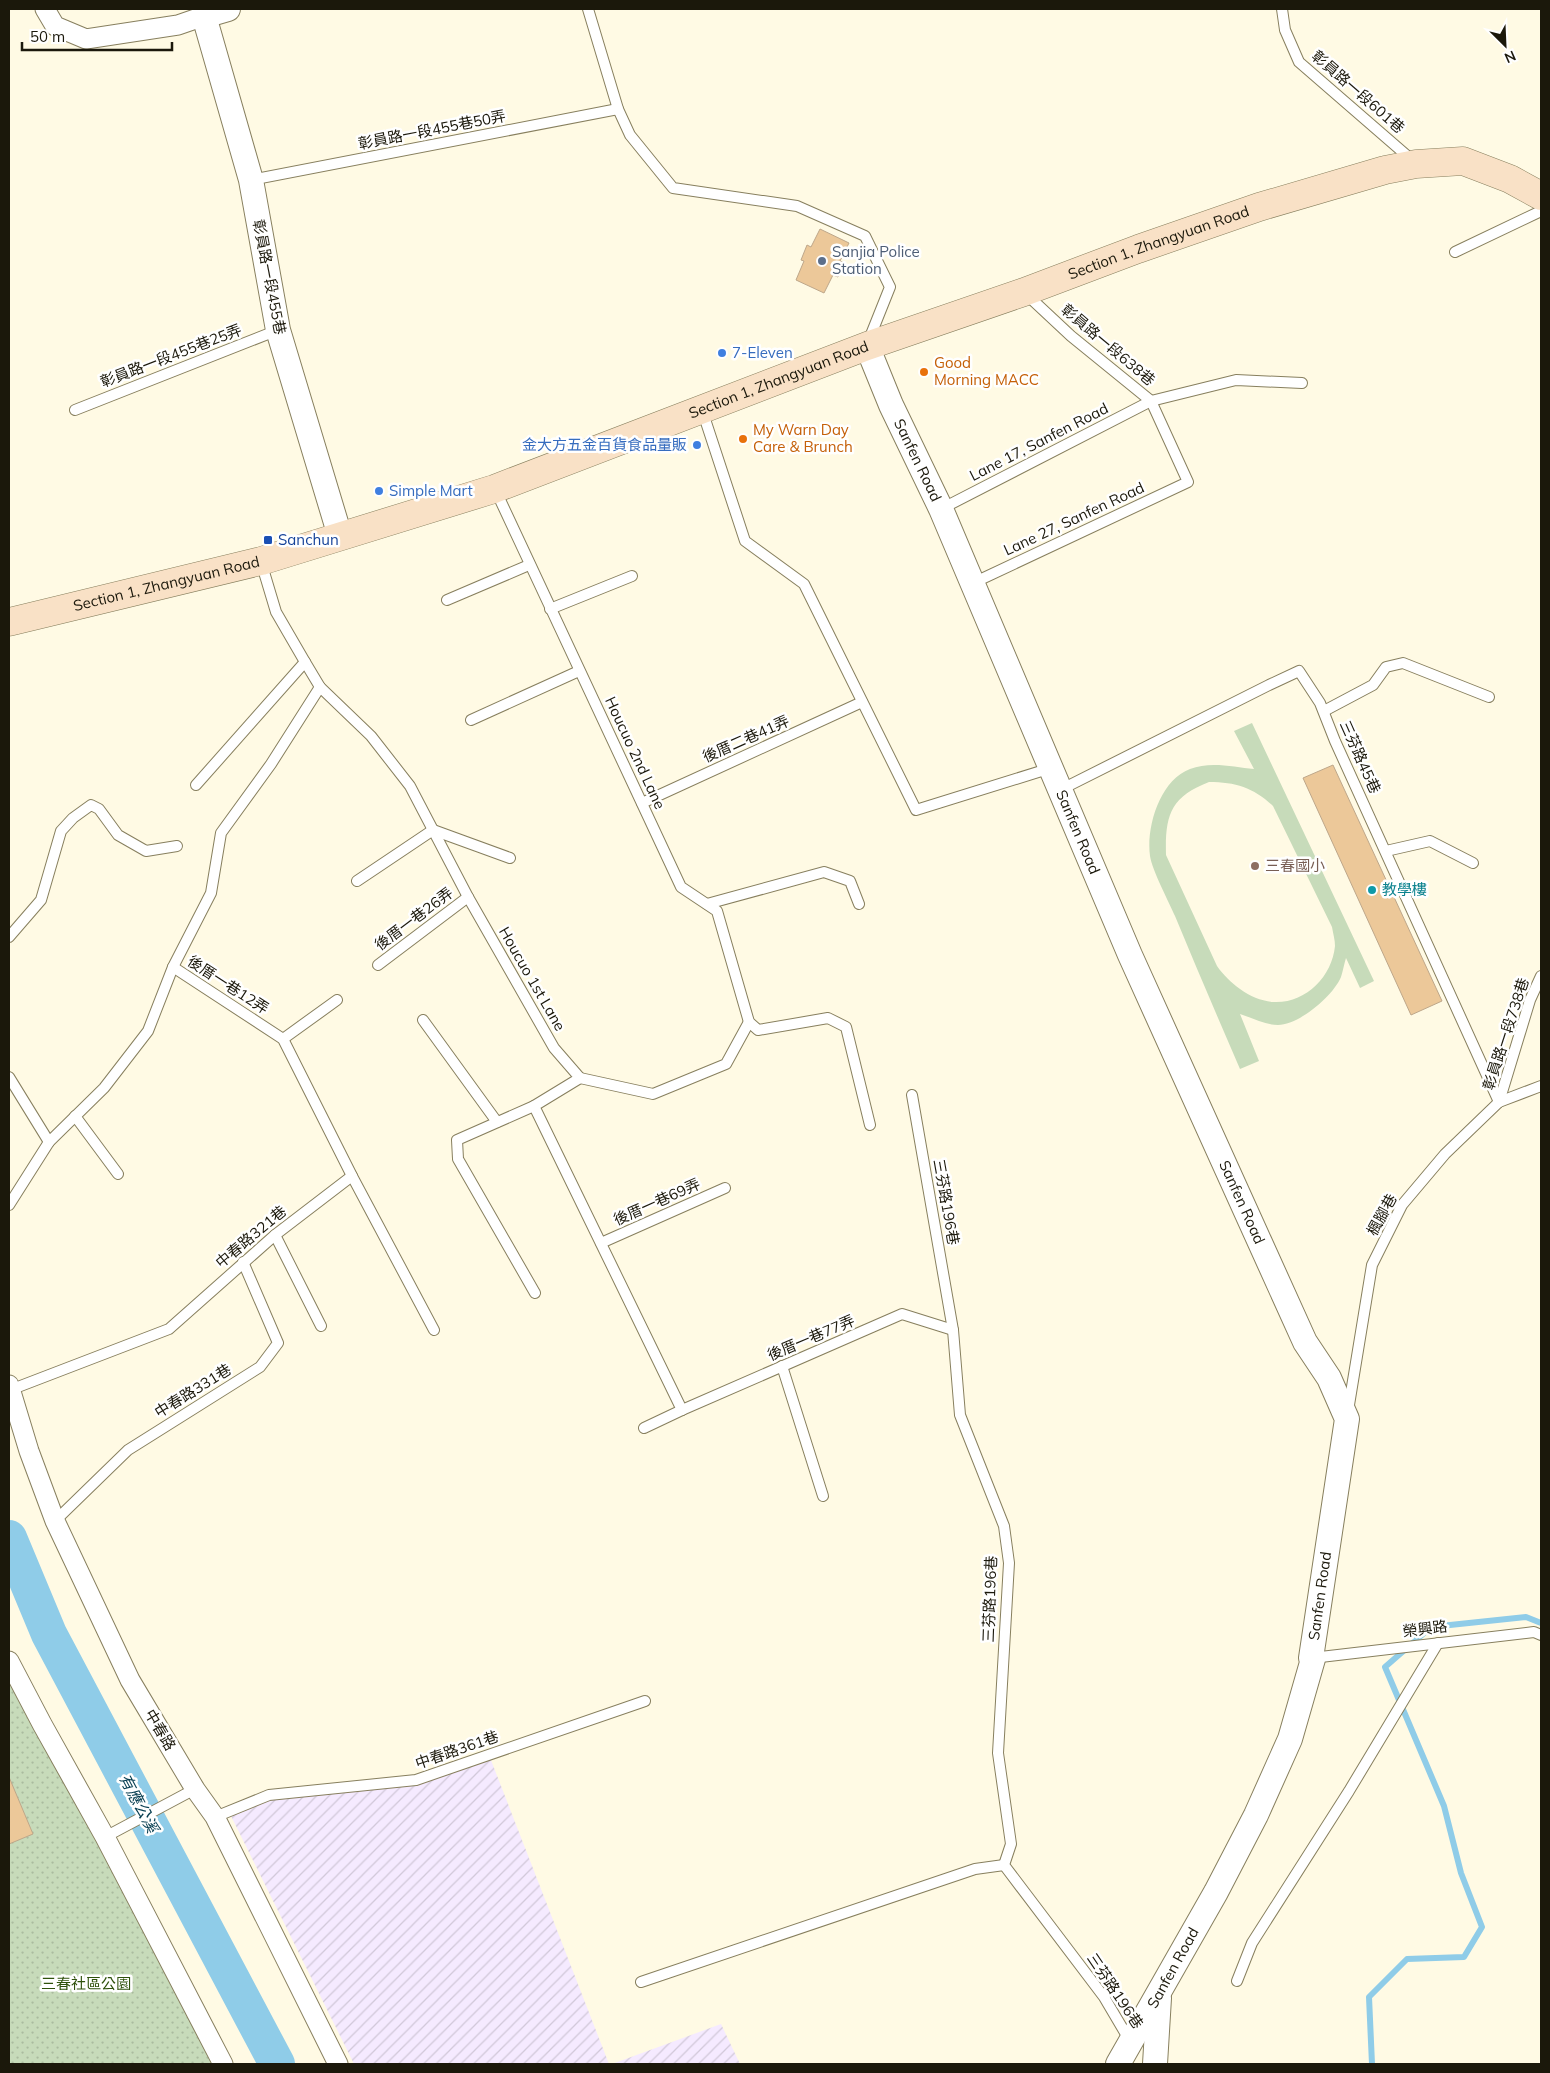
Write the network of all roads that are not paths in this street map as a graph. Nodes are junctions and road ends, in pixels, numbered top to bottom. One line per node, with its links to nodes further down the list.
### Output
1 (45, 9): 5 (street)
2 (228, 9): 5 (street)
3 (588, 9): 6 (lane)
4 (1282, 9): 7 (lane, 彰員路一段601巷)
5 (204, 16): 8 (street, 彰員路一段455巷)
6 (618, 109): 8 (lane, 彰員路一段455巷50弄); 14 (lane)
7 (1416, 164): 9 (main road, Section 1, Zhangyuan Road); 12 (main road, Section 1, Zhangyuan Road)
8 (251, 180): 13 (street, 彰員路一段455巷)
9 (1541, 196)
10 (1541, 211): 11 (lane)
11 (1455, 252)
12 (1024, 292): 14 (main road, Section 1, Zhangyuan Road); 16 (lane, 彰員路一段638巷)
13 (278, 330): 18 (lane, 彰員路一段455巷25弄); 22 (street, 彰員路一段455巷)
14 (867, 346): 17 (main road, Section 1, Zhangyuan Road); 21 (street, Sanfen Road)
15 (1302, 383): 16 (lane, Lane 17, Sanfen Road)
16 (1151, 401): 19 (lane, 彰員路一段638巷); 21 (lane, Lane 17, Sanfen Road)
17 (702, 409): 20 (main road, Section 1, Zhangyuan Road); 34 (lane)
18 (75, 410)
19 (1188, 482): 26 (lane, Lane 27, Sanfen Road)
20 (494, 488): 22 (main road, Section 1, Zhangyuan Road); 24 (lane, Houcuo 2nd Lane)
21 (941, 510): 26 (street, Sanfen Road)
22 (340, 536): 23 (main road, Section 1, Zhangyuan Road)
23 (261, 561): 29 (main road, Section 1, Zhangyuan Road); 30 (lane, Houcuo 1st Lane)
24 (528, 565): 27 (lane); 28 (lane, Houcuo 2nd Lane)
25 (632, 576): 28 (lane)
26 (972, 584): 37 (street, Sanfen Road)
27 (447, 600)
28 (550, 609): 31 (lane, Houcuo 2nd Lane)
29 (9, 622)
30 (305, 662): 32 (lane, Houcuo 1st Lane); 38 (lane)
31 (579, 671): 36 (lane); 40 (lane, Houcuo 2nd Lane)
32 (320, 686): 41 (lane, Houcuo 1st Lane); 52 (lane, 後厝一巷12弄)
33 (1489, 697): 35 (lane)
34 (862, 702): 37 (lane); 40 (lane, 後厝二巷41弄)
35 (1324, 712): 39 (lane, 三芬路45巷); 43 (lane, 三芬路45巷)
36 (471, 720)
37 (1051, 768): 39 (street, Sanfen Road)
38 (196, 785)
39 (1060, 790): 82 (street, Sanfen Road)
40 (642, 803): 48 (lane, Houcuo 2nd Lane)
41 (433, 830): 44 (lane); 46 (lane); 47 (lane, Houcuo 1st Lane)
42 (176, 846): 50 (lane)
43 (1386, 851): 45 (lane); 62 (lane, 三芬路45巷)
44 (510, 858)
45 (1473, 863)
46 (357, 881)
47 (468, 897): 51 (lane, 後厝一巷26弄); 59 (lane, Houcuo 1st Lane)
48 (708, 904): 49 (lane); 56 (lane, Houcuo 2nd Lane)
49 (859, 904)
50 (9, 937)
51 (378, 964)
52 (173, 966): 57 (lane, 後厝一巷12弄); 64 (lane)
53 (1541, 976): 62 (lane, 彰員路一段738巷)
54 (337, 1000): 57 (lane)
55 (423, 1020): 65 (lane)
56 (749, 1022): 59 (lane); 66 (lane)
57 (283, 1039): 69 (lane, 後厝一巷12弄)
58 (9, 1077): 67 (lane)
59 (580, 1078): 63 (lane)
60 (1541, 1086): 62 (lane, 楓腳巷)
61 (912, 1095): 78 (lane, 三芬路196巷)
62 (1499, 1102): 82 (lane, 楓腳巷)
63 (534, 1106): 65 (lane); 73 (lane)
64 (75, 1116): 67 (lane); 68 (lane)
65 (497, 1122): 75 (lane)
66 (870, 1125)
67 (49, 1142): 71 (lane)
68 (118, 1174)
69 (352, 1176): 72 (lane, 中春路321巷); 77 (lane)
70 (725, 1188): 73 (lane, 後厝一巷69弄)
71 (9, 1206)
72 (275, 1235): 74 (lane, 中春路321巷); 76 (lane)
73 (601, 1243): 81 (lane)
74 (243, 1262): 80 (lane, 中春路321巷); 85 (lane, 中春路331巷)
75 (535, 1293)
76 (321, 1326)
77 (434, 1330)
78 (954, 1330): 79 (lane, 後厝一巷77弄); 94 (lane, 三芬路196巷)
79 (782, 1366): 81 (lane, 後厝一巷77弄); 84 (lane)
80 (10, 1387): 85 (street, 中春路)
81 (682, 1410): 83 (lane, 後厝一巷77弄)
82 (1347, 1419): 88 (street, Sanfen Road)
83 (644, 1428)
84 (823, 1496)
85 (56, 1521): 91 (street, 中春路)
86 (1541, 1635): 87 (lane, 榮興路)
87 (1438, 1643): 88 (lane, 榮興路); 95 (lane)
88 (1311, 1658): 97 (street, Sanfen Road)
89 (9, 1661): 93 (street)
90 (645, 1700): 92 (lane, 中春路361巷)
91 (195, 1788): 92 (street, 中春路); 93 (lane)
92 (215, 1818): 100 (street, 中春路)
93 (105, 1837): 99 (street)
94 (1004, 1864): 96 (lane); 98 (lane, 三芬路196巷)
95 (1237, 1981)
96 (641, 1982)
97 (1160, 1993): 98 (street, Sanfen Road); 102 (street)
98 (1131, 2042): 101 (street, Sanfen Road)
99 (223, 2064)
100 (338, 2064)
101 (1118, 2064)
102 (1155, 2064)

